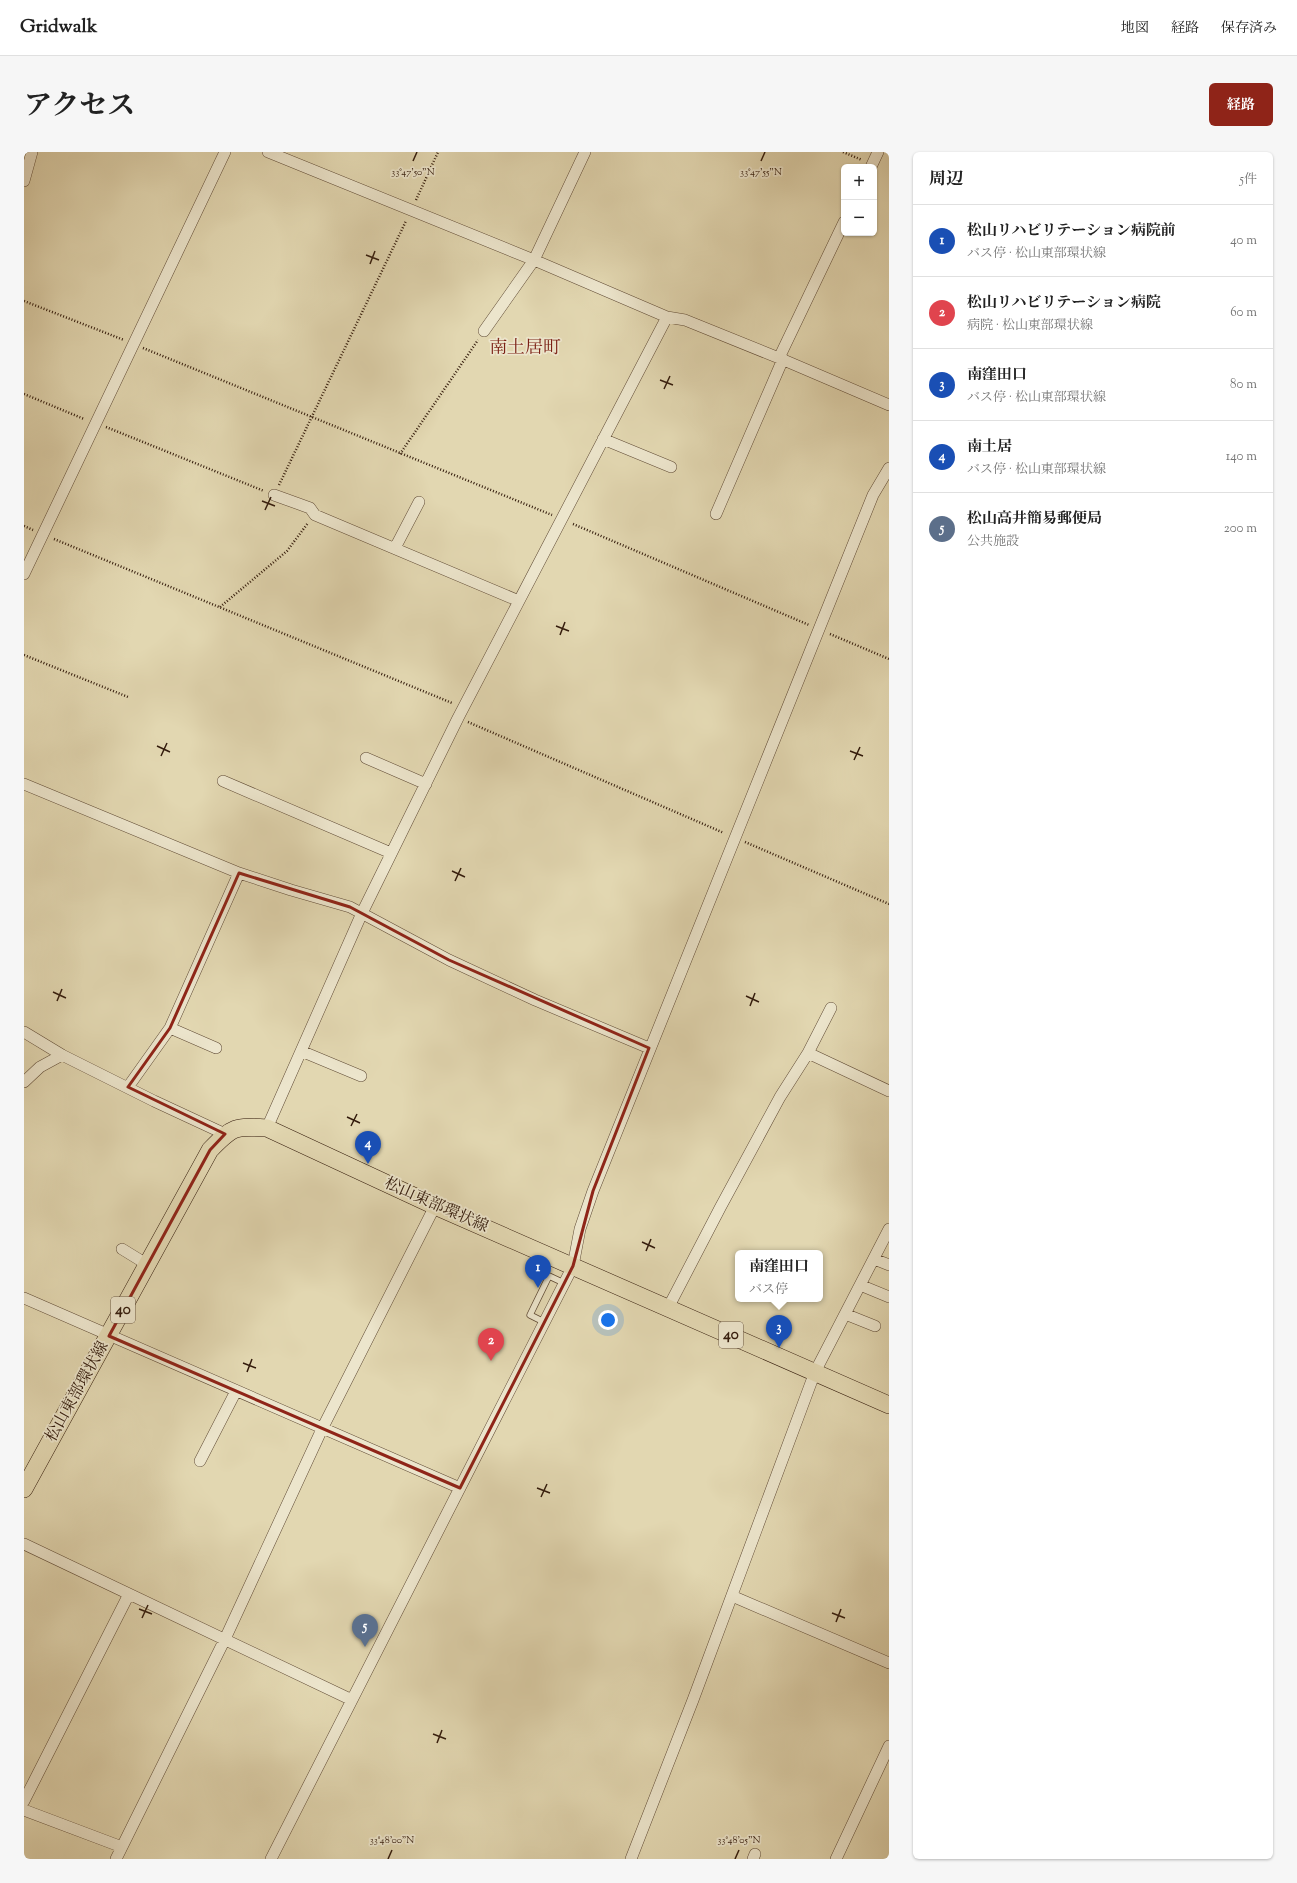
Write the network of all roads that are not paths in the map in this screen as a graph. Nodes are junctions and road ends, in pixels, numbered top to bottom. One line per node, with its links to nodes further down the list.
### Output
1 (32, 152): 7 (street)
2 (225, 152): 21 (street)
3 (268, 152): 9 (street)
4 (585, 152): 9 (street)
5 (878, 152): 6 (street)
6 (873, 164)
7 (24, 181)
8 (841, 228): 12 (street)
9 (534, 260): 10 (street); 11 (street)
10 (667, 317): 12 (street); 14 (street)
11 (484, 331)
12 (781, 358): 13 (street); 19 (street)
13 (889, 405)
14 (604, 439): 15 (street); 22 (street)
15 (671, 467)
16 (889, 468): 34 (street)
17 (274, 495): 20 (street)
18 (419, 502): 20 (street)
19 (716, 514)
20 (395, 548): 22 (street)
21 (24, 574)
22 (519, 601): 26 (street)
23 (366, 758): 26 (street)
24 (223, 781): 27 (street)
25 (24, 784): 28 (street)
26 (426, 784): 27 (street)
27 (391, 853): 29 (street)
28 (239, 873): 29 (street); 31 (street)
29 (362, 913): 34 (street); 35 (street)
30 (830, 1008): 36 (street)
31 (170, 1028): 33 (street); 40 (street)
32 (24, 1032): 37 (street)
33 (216, 1048)
34 (649, 1048): 50 (street)
35 (301, 1051): 38 (street); 42 (street)
36 (808, 1053): 41 (street); 55 (street)
37 (62, 1055): 39 (street); 40 (street)
38 (361, 1076)
39 (24, 1082)
40 (128, 1087): 43 (street)
41 (889, 1091)
42 (267, 1128): 43 (main road, 松山東部環状線 / 40); 44 (main road, 松山東部環状線 / 40)
43 (225, 1134): 48 (main road, 松山東部環状線 / 40)
44 (435, 1206): 50 (main road, 松山東部環状線 / 40); 63 (street)
45 (889, 1229): 47 (street)
46 (122, 1249): 48 (street)
47 (874, 1258): 49 (street); 52 (street)
48 (148, 1265): 59 (main road, 松山東部環状線 / 40)
49 (889, 1265)
50 (573, 1266): 51 (street); 55 (main road, 松山東部環状線 / 40)
51 (564, 1283): 57 (street); 57 (lane)
52 (860, 1285): 53 (street); 56 (street)
53 (889, 1297)
54 (24, 1298): 59 (street)
55 (668, 1308): 60 (main road, 松山東部環状線 / 40)
56 (845, 1314): 58 (street); 60 (street)
57 (544, 1322): 65 (street)
58 (875, 1326)
59 (109, 1336): 61 (street); 66 (main road, 松山東部環状線 / 40)
60 (815, 1372): 62 (main road, 松山東部環状線 / 40); 69 (street)
61 (236, 1391): 63 (street); 64 (street)
62 (889, 1405)
63 (322, 1429): 65 (street); 70 (street)
64 (200, 1461)
65 (460, 1488): 72 (street)
66 (24, 1489)
67 (24, 1544): 68 (street)
68 (130, 1594): 70 (street); 74 (street)
69 (732, 1596): 71 (street); 79 (street)
70 (225, 1639): 72 (street); 76 (street)
71 (889, 1663)
72 (352, 1700): 78 (street)
73 (889, 1746): 80 (street)
74 (24, 1801)
75 (24, 1810): 76 (street)
76 (122, 1846): 77 (street)
77 (116, 1859)
78 (271, 1859)
79 (631, 1859)
80 (836, 1859)

